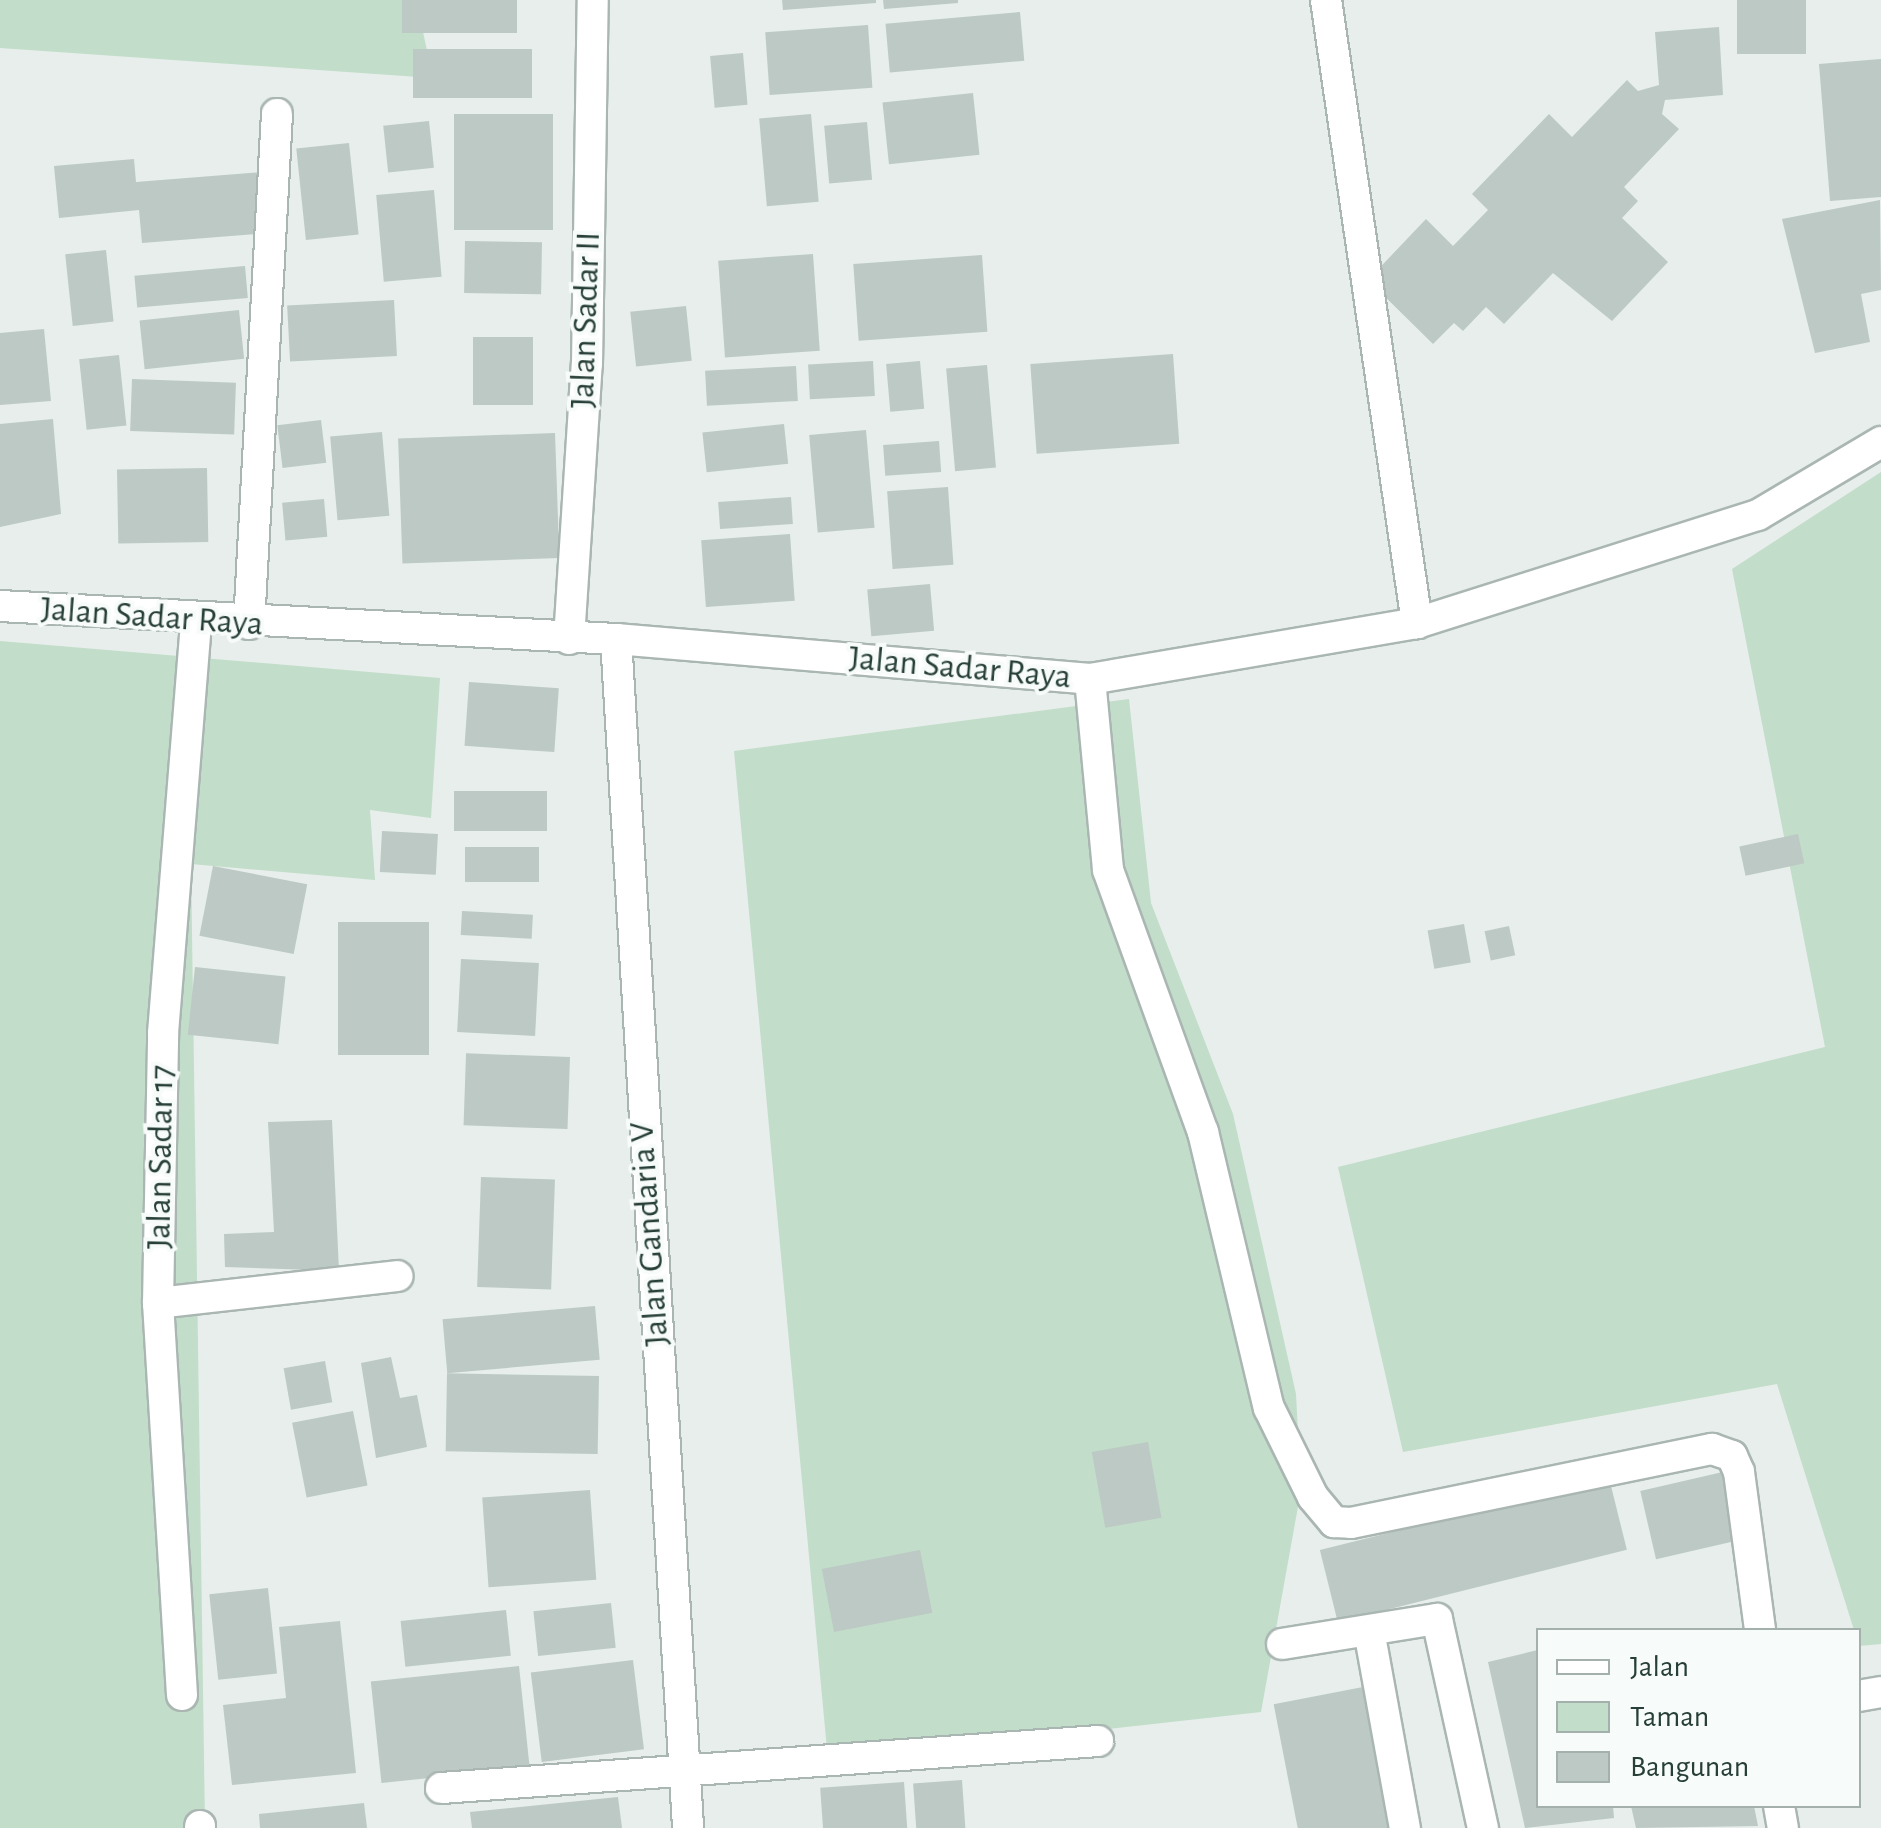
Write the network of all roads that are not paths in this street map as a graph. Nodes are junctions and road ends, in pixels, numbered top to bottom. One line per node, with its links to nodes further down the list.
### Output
1 (593, 0): 9 (street, Jalan Sadar II)
2 (1326, 0): 7 (street)
3 (277, 114): 8 (street)
4 (1881, 442): 7 (street, Jalan Sadar Raya)
5 (0, 606): 6 (street, Jalan Sadar Raya)
6 (196, 620): 8 (street, Jalan Sadar Raya); 13 (street, Jalan Sadar 17)
7 (1418, 623): 11 (street, Jalan Sadar Raya)
8 (249, 624): 9 (street, Jalan Sadar Raya)
9 (569, 639): 10 (street, Jalan Sadar Raya)
10 (616, 640): 11 (street, Jalan Sadar Raya); 19 (street, Jalan Gandaria V)
11 (1090, 679): 14 (street)
12 (398, 1276): 13 (street)
13 (158, 1303): 17 (street, Jalan Sadar 17)
14 (1760, 1628)
15 (1370, 1636): 16 (street); 22 (street); 23 (street)
16 (1282, 1644)
17 (182, 1695)
18 (1098, 1742): 19 (street)
19 (684, 1768): 20 (street); 21 (street, Jalan Gandaria V)
20 (441, 1788)
21 (688, 1828)
22 (1404, 1828)
23 (1482, 1828)

